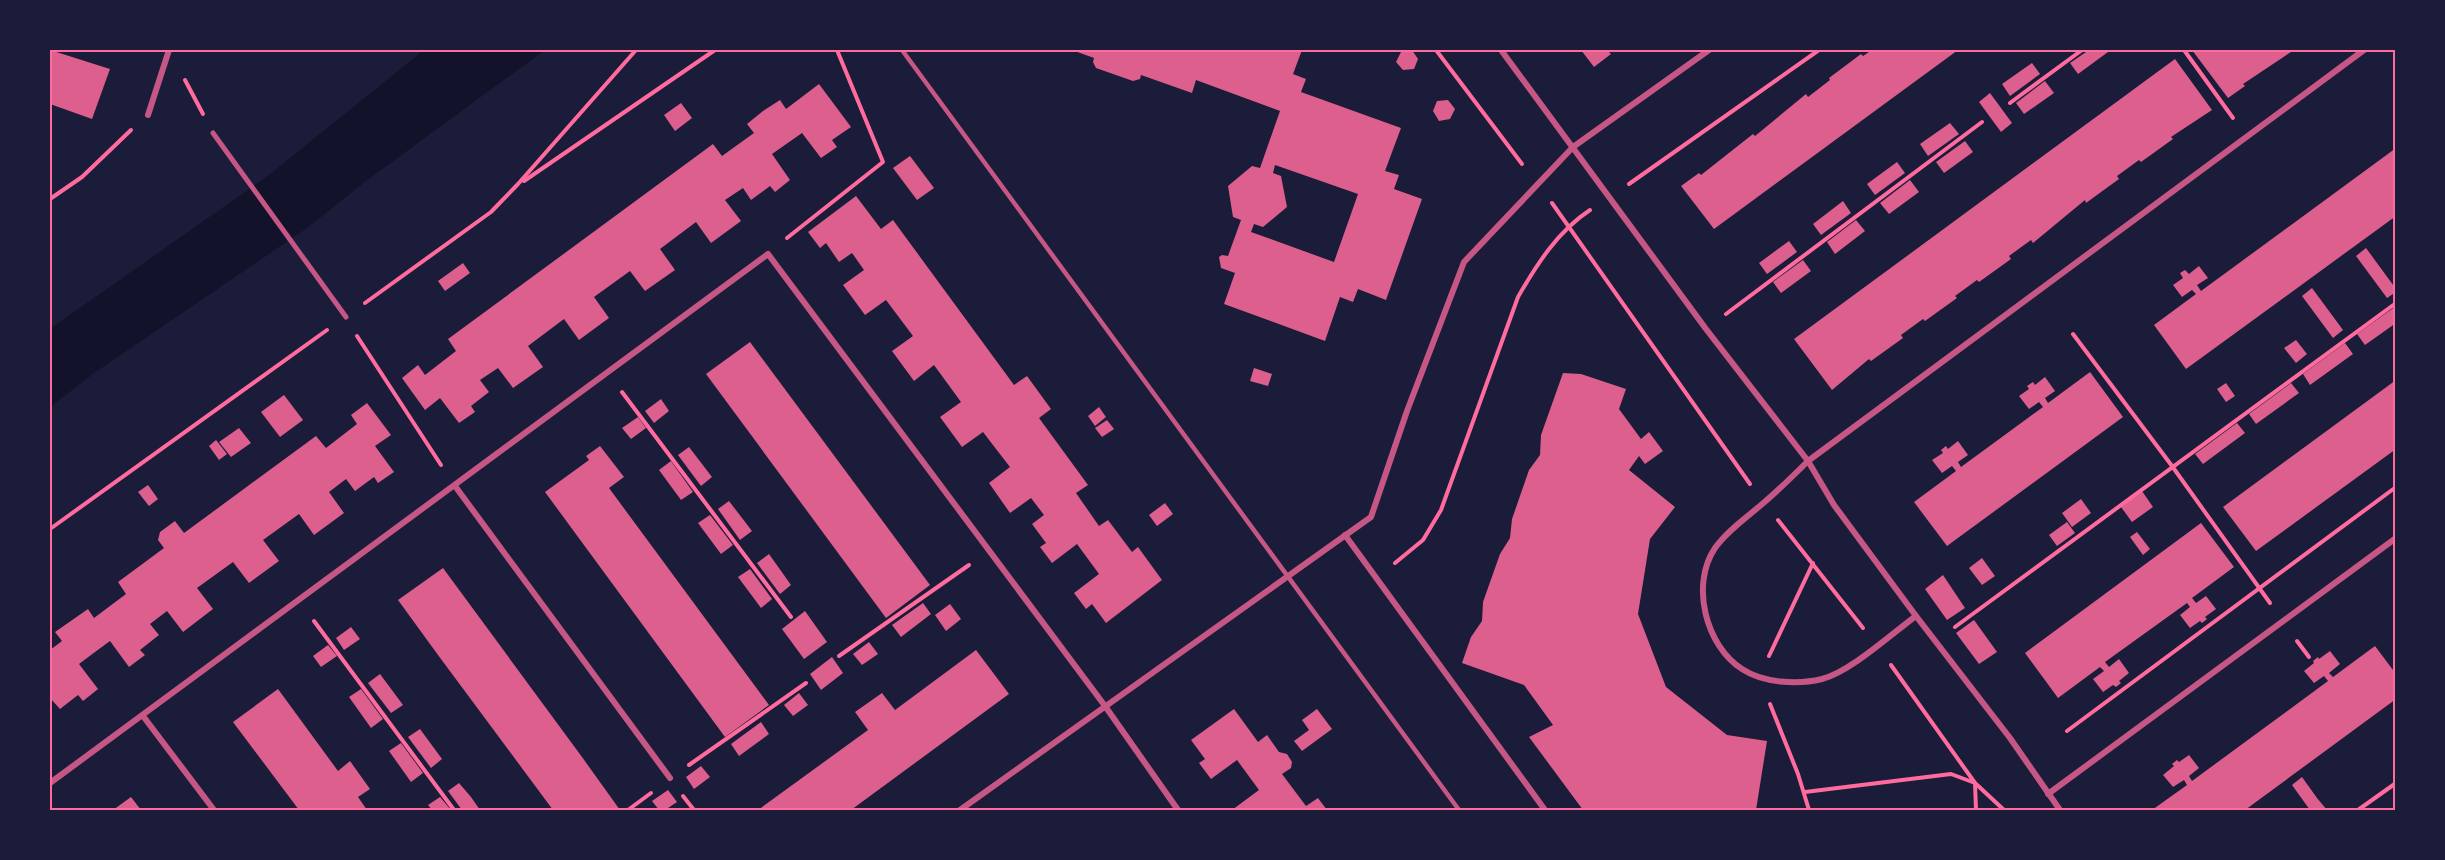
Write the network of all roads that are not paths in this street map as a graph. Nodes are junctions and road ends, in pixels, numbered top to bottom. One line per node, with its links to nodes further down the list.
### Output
1 (169, 50): 6 (street)
2 (902, 50): 14 (lane)
3 (1501, 50): 8 (street)
4 (1709, 50): 8 (street)
5 (2364, 50): 10 (street)
6 (148, 114)
7 (213, 133): 9 (street)
8 (1573, 147): 10 (street); 12 (street)
9 (346, 317)
10 (1808, 461): 15 (street); 15 (street)
11 (455, 486): 16 (street); 17 (street); 18 (street)
12 (1345, 535): 14 (street); 25 (street)
13 (2396, 538): 20 (street)
14 (1287, 575): 16 (street); 24 (lane)
15 (1916, 616): 20 (street)
16 (1105, 706): 22 (street); 23 (street)
17 (143, 716): 19 (street); 21 (street)
18 (670, 778)
19 (50, 783)
20 (2048, 794): 26 (street)
21 (214, 810)
22 (960, 810)
23 (1178, 810)
24 (1459, 810)
25 (1545, 810)
26 (2060, 810)

